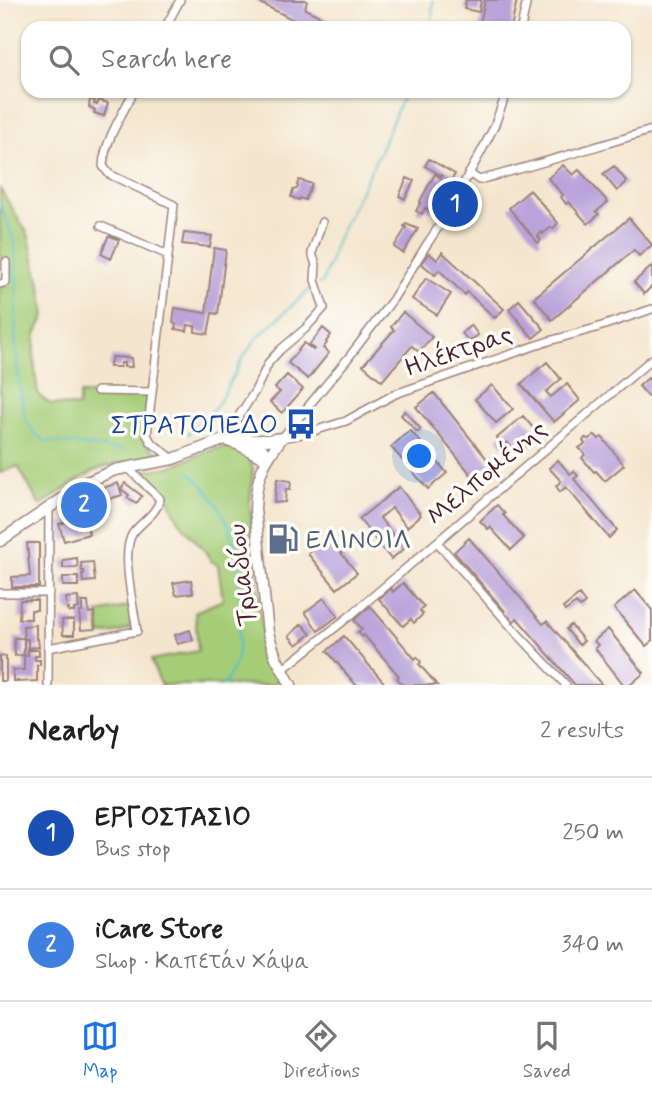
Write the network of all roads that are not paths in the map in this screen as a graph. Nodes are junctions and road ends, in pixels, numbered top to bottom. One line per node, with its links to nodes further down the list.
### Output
1 (180, 0): 3 (street)
2 (527, 0): 4 (street)
3 (169, 21)
4 (522, 21)
5 (130, 98): 11 (street)
6 (504, 98): 8 (street)
7 (652, 130): 8 (street)
8 (469, 173): 19 (street)
9 (322, 222): 18 (street)
10 (100, 226): 11 (street)
11 (168, 255): 17 (street)
12 (6, 262): 13 (street)
13 (0, 284)
14 (652, 309): 19 (street, Ηλέκτρας)
15 (652, 359): 28 (street, Μελπομένης)
16 (97, 391): 17 (street)
17 (152, 392): 23 (street)
18 (230, 437): 20 (main road); 21 (main road)
19 (282, 438): 21 (main road); 22 (main road, Τριαδίου)
20 (215, 443): 21 (main road); 23 (main road)
21 (250, 444): 22 (main road); 25 (main road)
22 (267, 458): 25 (main road, Τριαδίου)
23 (173, 459): 24 (main road)
24 (127, 467): 26 (main road); 31 (street)
25 (260, 471): 32 (main road, Τριαδίου)
26 (49, 508): 27 (main road); 30 (street)
27 (0, 541)
28 (437, 542): 32 (street, Μελπομένης); 35 (street)
29 (0, 593): 30 (street)
30 (49, 593): 31 (street)
31 (48, 648): 33 (street)
32 (282, 670): 34 (main road, Τριαδίου)
33 (48, 685)
34 (291, 685)
35 (566, 685)

